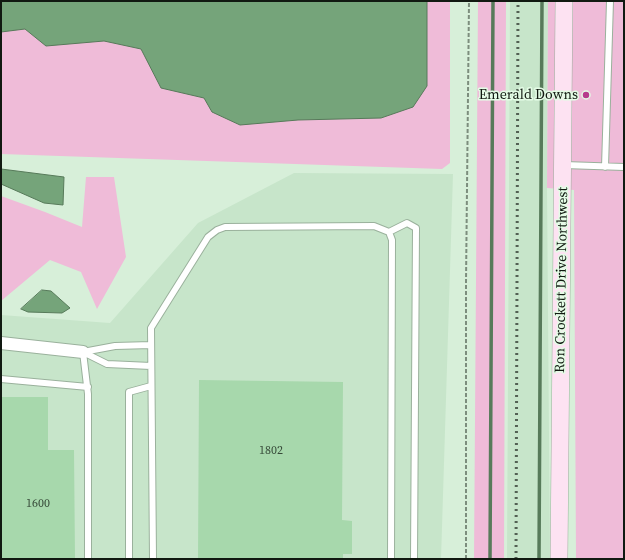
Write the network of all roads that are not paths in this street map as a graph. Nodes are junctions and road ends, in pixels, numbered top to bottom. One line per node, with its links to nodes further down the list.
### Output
1 (564, 1): 3 (street, Ron Crockett Drive Northwest)
2 (610, 1): 4 (lane)
3 (563, 165): 4 (lane); 19 (street, Ron Crockett Drive Northwest)
4 (605, 167): 5 (lane)
5 (624, 167)
6 (389, 232): 8 (lane); 17 (lane); 18 (lane)
7 (1, 343): 9 (street)
8 (151, 345): 9 (lane); 10 (lane)
9 (83, 352): 10 (lane); 13 (lane)
10 (151, 366): 12 (lane)
11 (1, 379): 13 (lane)
12 (151, 386): 15 (lane); 16 (lane)
13 (88, 387): 14 (lane)
14 (88, 559)
15 (129, 559)
16 (153, 559)
17 (391, 559)
18 (414, 559)
19 (559, 559)

